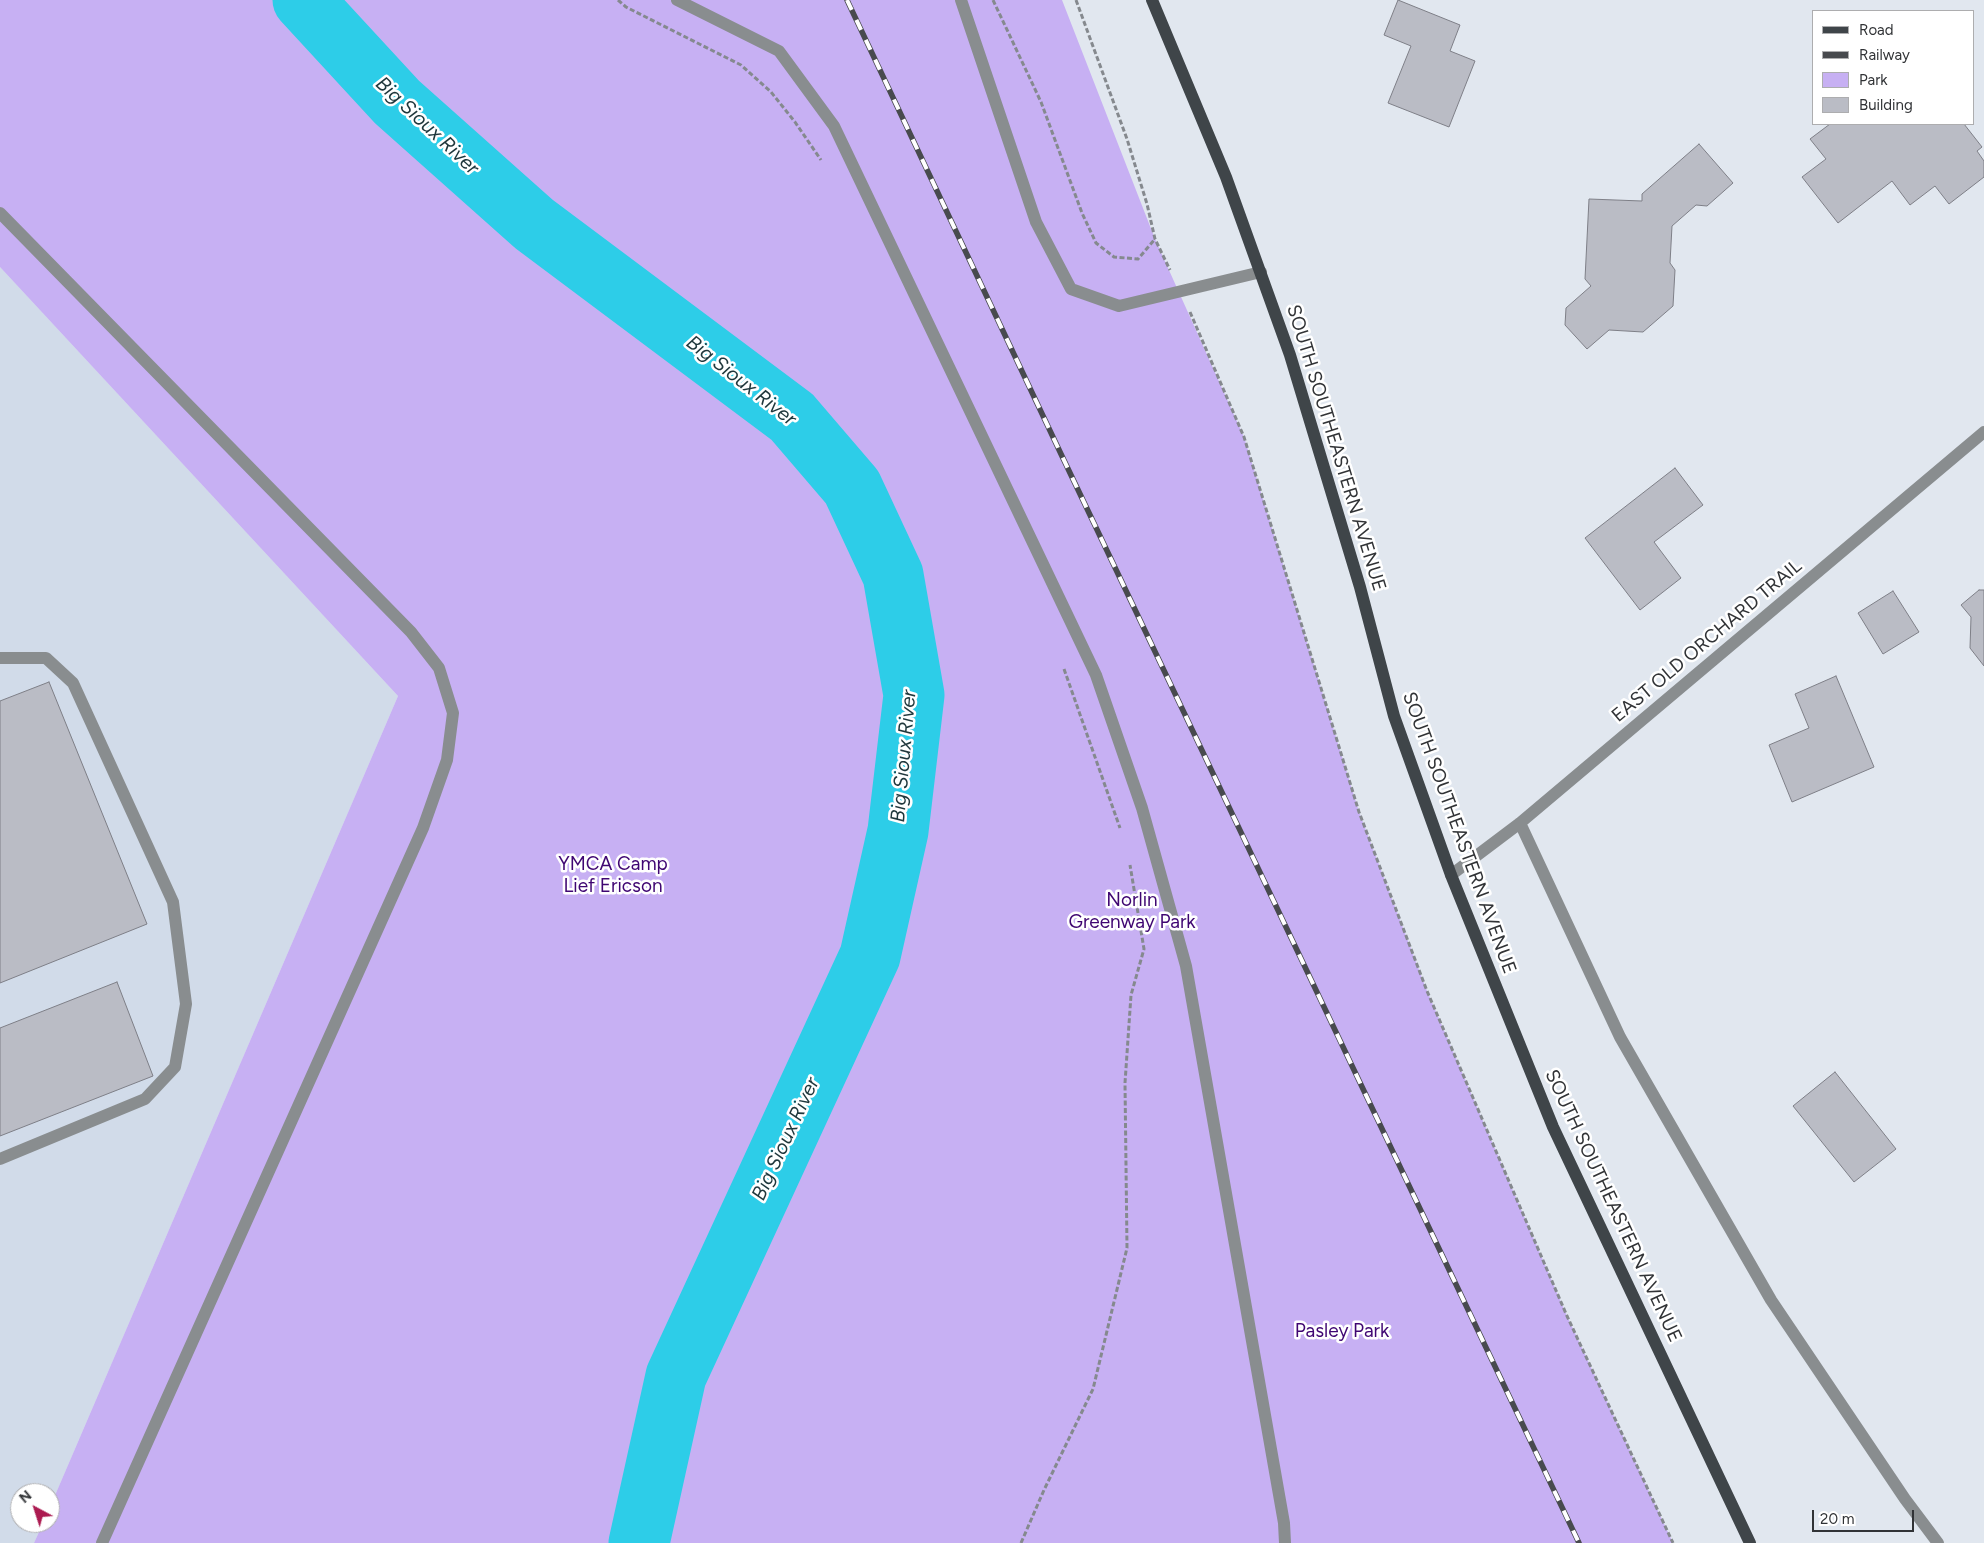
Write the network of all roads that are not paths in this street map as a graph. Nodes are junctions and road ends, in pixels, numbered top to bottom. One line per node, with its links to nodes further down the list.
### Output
1 (677, 0): 12 (street)
2 (962, 0): 5 (street)
3 (1152, 0): 5 (main road, SOUTH SOUTHEASTERN AVENUE)
4 (0, 213): 11 (street)
5 (1261, 272): 9 (main road, SOUTH SOUTHEASTERN AVENUE)
6 (1984, 432): 8 (street, EAST OLD ORCHARD TRAIL)
7 (0, 658): 10 (street)
8 (1520, 823): 9 (street, EAST OLD ORCHARD TRAIL); 14 (street)
9 (1451, 875): 13 (main road, SOUTH SOUTHEASTERN AVENUE)
10 (0, 1159)
11 (102, 1543)
12 (1285, 1543)
13 (1750, 1543)
14 (1938, 1543)

